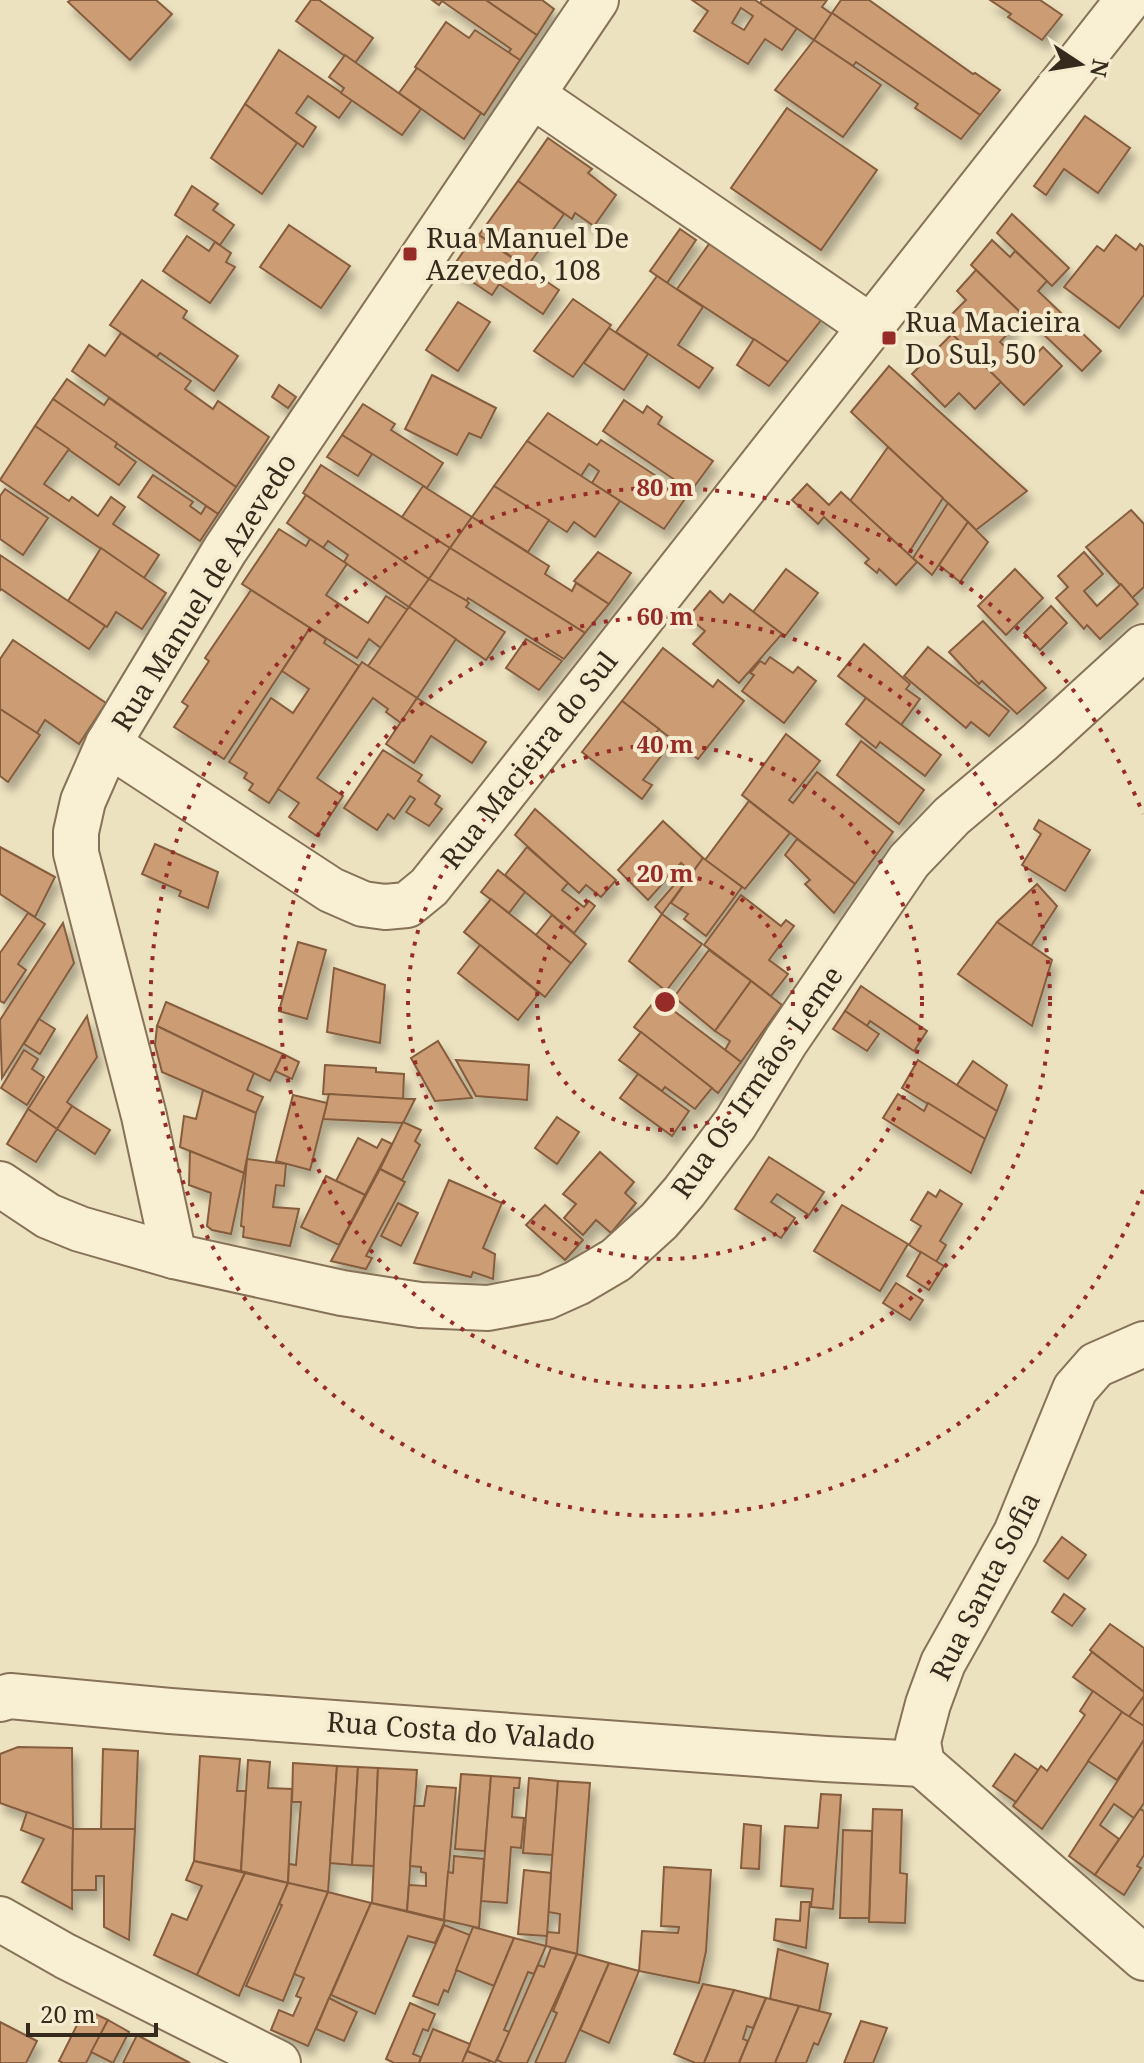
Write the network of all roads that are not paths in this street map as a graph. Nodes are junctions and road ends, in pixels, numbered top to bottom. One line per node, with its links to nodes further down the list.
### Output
1 (596, 0): 3 (street, Rua Manuel de Azevedo)
2 (1128, 0): 4 (street, Rua Macieira do Sul)
3 (532, 95): 4 (street); 6 (street, Rua Manuel de Azevedo)
4 (871, 327): 6 (street, Rua Macieira do Sul)
5 (1144, 647): 8 (street, Rua Os Irmãos Leme)
6 (108, 744): 8 (street, Rua Manuel de Azevedo)
7 (0, 1184): 8 (street, Rua Os Irmãos Leme)
8 (174, 1256)
9 (1144, 1344): 11 (street, Rua Santa Sofia)
10 (3, 1690): 11 (street, Rua Costa do Valado)
11 (922, 1764): 13 (street)
12 (0, 1919): 14 (street)
13 (1144, 1958)
14 (278, 2063)

